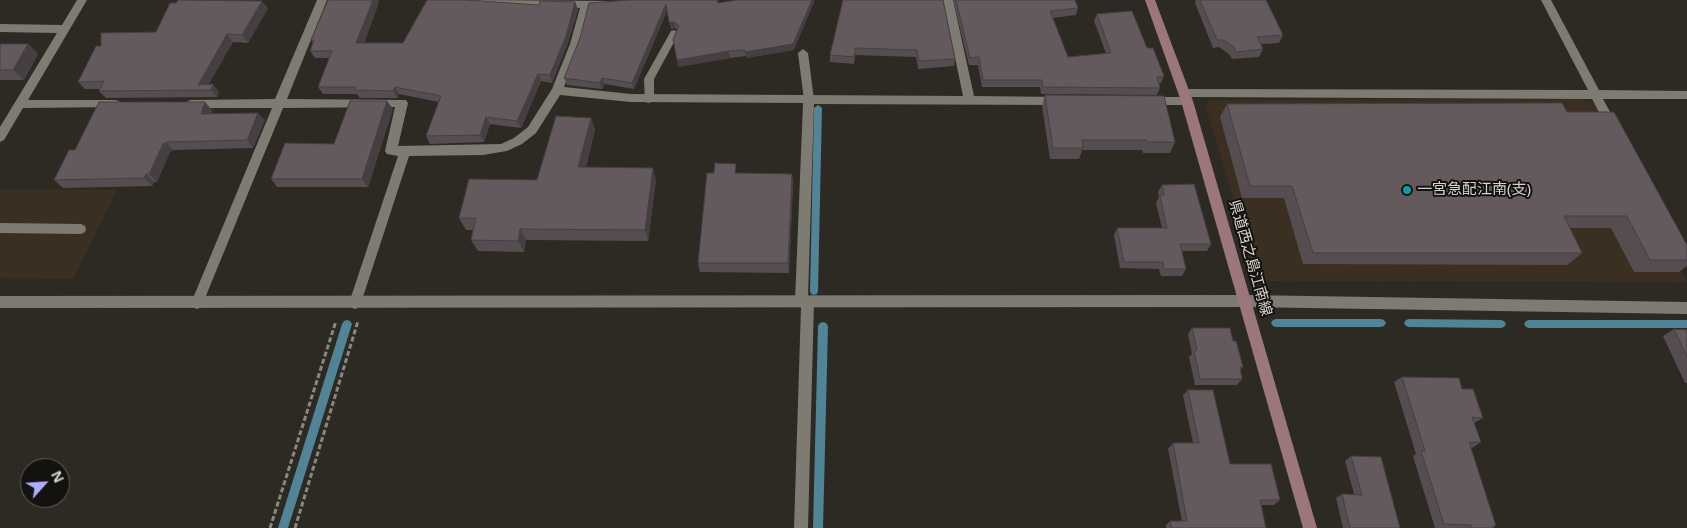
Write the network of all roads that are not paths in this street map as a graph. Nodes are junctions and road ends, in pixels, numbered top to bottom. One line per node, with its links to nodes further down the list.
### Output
1 (82, 0): 11 (street)
2 (322, 0): 26 (street)
3 (476, 0): 7 (street)
4 (948, 0): 20 (street)
5 (1150, 0): 17 (main road, 県道西之島江南線)
6 (1546, 0): 15 (street)
7 (570, 2): 9 (street)
8 (612, 4): 9 (street)
9 (586, 5): 14 (street)
10 (0, 28): 11 (street)
11 (64, 29): 23 (street)
12 (674, 33): 18 (lane)
13 (803, 53): 19 (lane)
14 (557, 90): 18 (street); 29 (street)
15 (1596, 94): 16 (street); 17 (street); 28 (street)
16 (1687, 95)
17 (1186, 97): 22 (street); 32 (main road, 県道西之島江南線)
18 (649, 99): 19 (street)
19 (809, 100): 20 (street); 34 (street)
20 (969, 100): 21 (street)
21 (1068, 100)
22 (1138, 101)
23 (20, 104): 24 (street); 27 (street)
24 (130, 104)
25 (179, 104): 26 (street)
26 (279, 104): 29 (street); 35 (street)
27 (0, 137)
28 (1618, 137)
29 (406, 152): 36 (street)
30 (0, 228): 31 (lane)
31 (81, 228)
32 (1245, 301): 34 (street); 37 (street); 39 (main road, 県道西之島江南線)
33 (0, 302): 35 (street)
34 (804, 302): 36 (street); 38 (street)
35 (197, 303): 36 (street)
36 (359, 303)
37 (1687, 308)
38 (801, 528)
39 (1310, 528)

